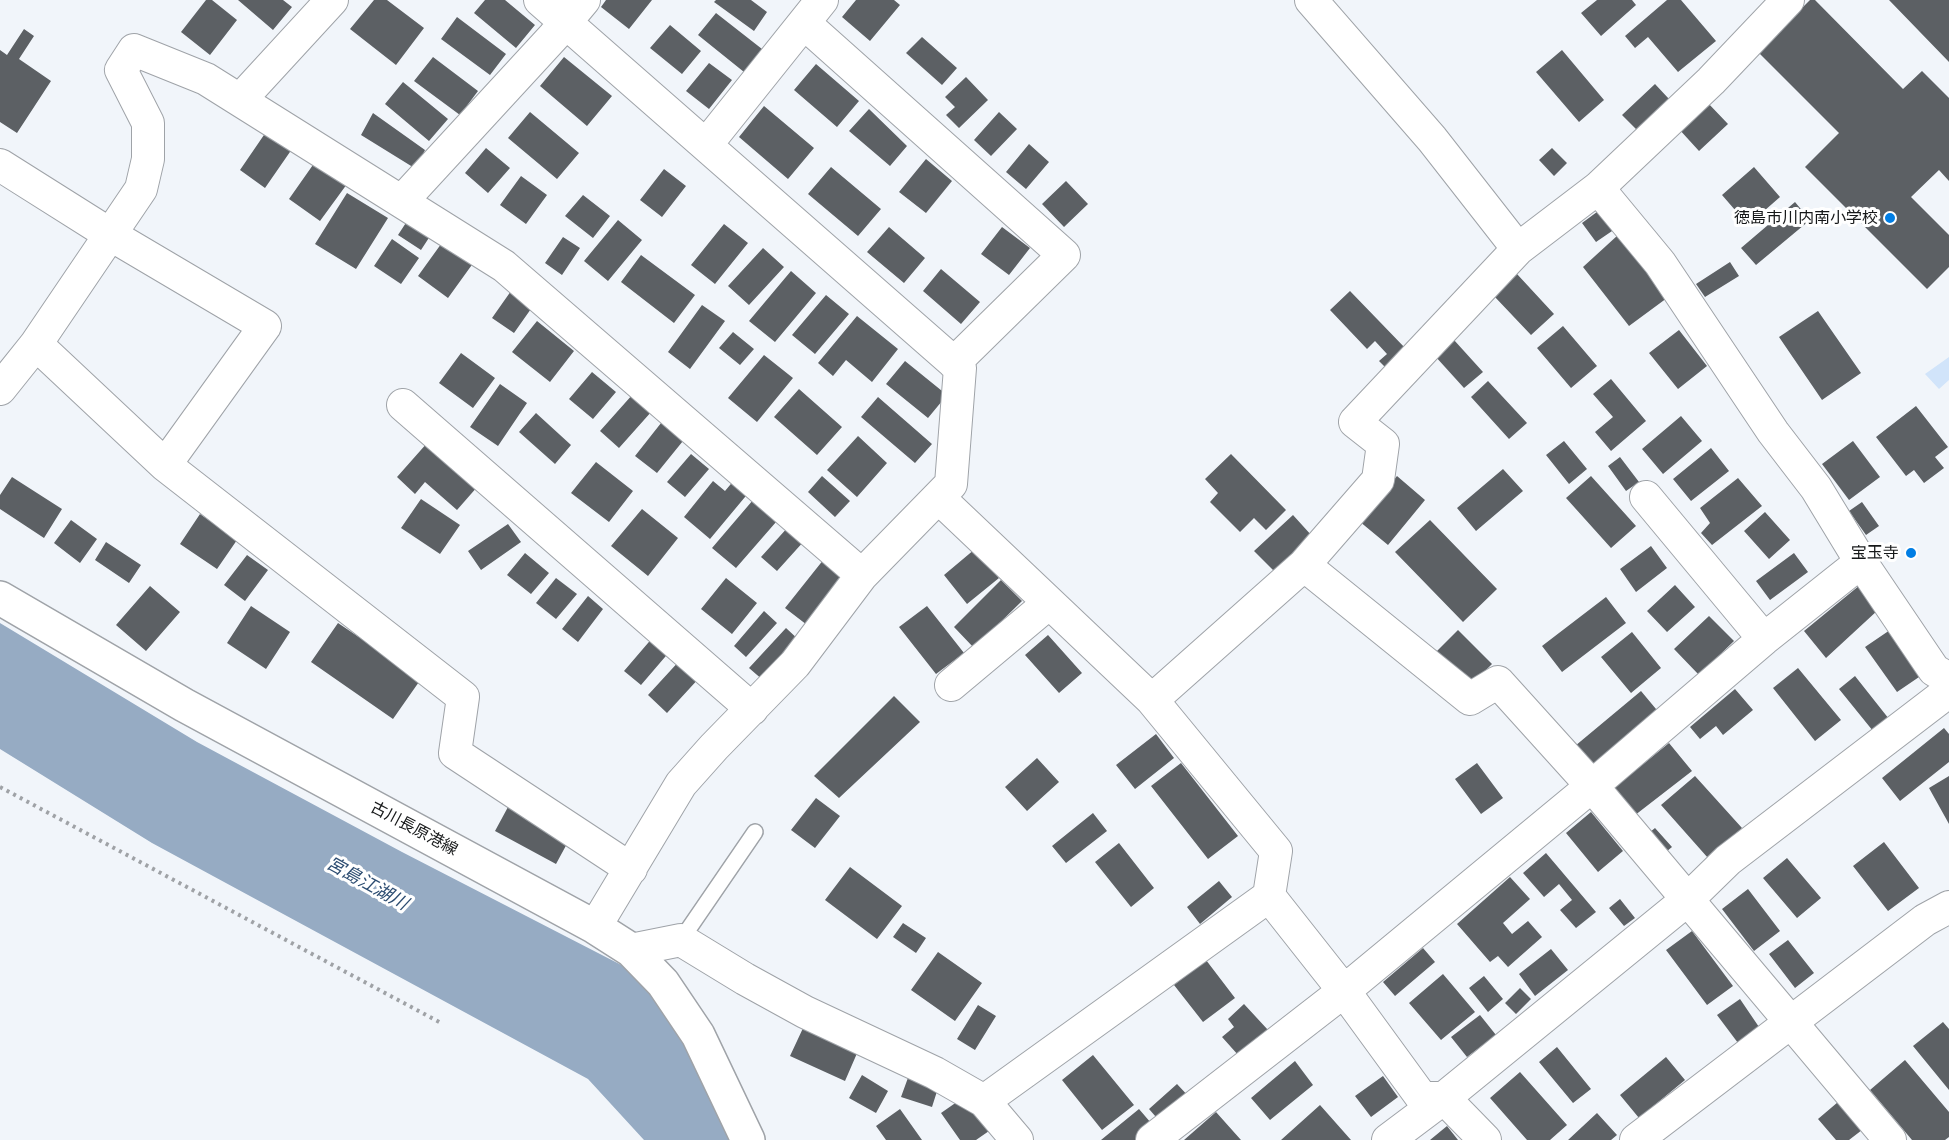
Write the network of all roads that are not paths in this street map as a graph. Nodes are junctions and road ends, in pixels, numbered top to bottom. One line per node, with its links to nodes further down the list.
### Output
1 (332, 0): 7 (street)
2 (540, 0): 5 (street)
3 (1311, 0): 13 (street)
4 (1788, 0): 10 (street)
5 (575, 11): 8 (street); 11 (street)
6 (813, 11): 8 (street); 15 (street)
7 (240, 100): 11 (street); 12 (street)
8 (706, 145): 15 (street)
9 (0, 165): 12 (street)
10 (1598, 188): 13 (street); 21 (street)
11 (402, 201): 23 (street)
12 (111, 235): 14 (street); 18 (street)
13 (1518, 249): 22 (street)
14 (36, 344): 16 (street); 18 (street)
15 (954, 363): 20 (street)
16 (0, 389)
17 (403, 405): 31 (street)
18 (165, 465): 34 (street)
19 (1646, 497): 26 (street)
20 (939, 498): 23 (street); 25 (street)
21 (1861, 562): 26 (street); 27 (street)
22 (1304, 565): 30 (street); 32 (street)
23 (862, 575): 31 (street)
24 (0, 598): 38 (main road, 古川長原港線)
25 (1049, 603): 28 (street); 30 (street)
26 (1764, 639): 32 (street)
27 (1949, 679)
28 (951, 685)
29 (1949, 690): 36 (street)
30 (1152, 700): 35 (street)
31 (752, 709): 34 (street)
32 (1592, 786): 36 (street); 41 (street)
33 (755, 832): 39 (lane)
34 (631, 869): 38 (street)
35 (1269, 896): 41 (street); 44 (street)
36 (1687, 900): 42 (street); 43 (street)
37 (1949, 907): 42 (street)
38 (596, 927): 40 (main road, 古川長原港線)
39 (681, 940): 40 (street); 44 (street)
40 (631, 950): 45 (main road, 古川長原港線)
41 (1344, 991): 43 (street); 47 (street)
42 (1791, 1024): 50 (street); 51 (street)
43 (1444, 1098): 48 (street); 49 (street)
44 (984, 1101): 46 (street)
45 (748, 1140)
46 (1017, 1140)
47 (1152, 1140)
48 (1388, 1140)
49 (1485, 1140)
50 (1636, 1140)
51 (1890, 1140)

